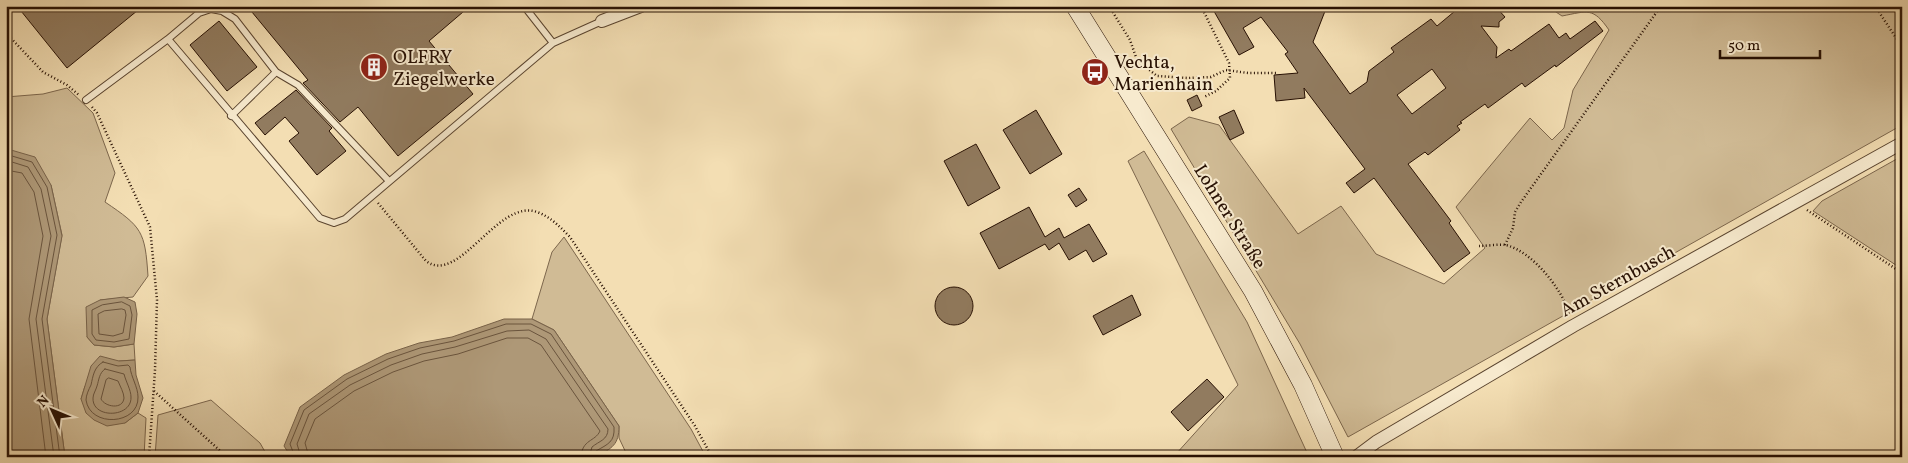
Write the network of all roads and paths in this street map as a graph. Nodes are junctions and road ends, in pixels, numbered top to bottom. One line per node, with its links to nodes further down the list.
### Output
1 (524, 6): 11 (lane)
2 (641, 6): 8 (street)
3 (1075, 6): 31 (main road, Lohner Straße)
4 (1109, 6): 13 (path)
5 (1201, 6): 13 (path)
6 (1661, 6): 23 (path)
7 (1875, 6): 12 (path)
8 (602, 21): 11 (lane)
9 (6, 33): 17 (path)
10 (168, 39): 14 (lane); 17 (lane); 18 (lane)
11 (552, 43): 20 (lane)
12 (1902, 48)
13 (1230, 70): 15 (path); 16 (path)
14 (276, 72): 18 (lane); 20 (lane)
15 (1276, 73)
16 (1204, 97)
17 (86, 100): 27 (path)
18 (231, 116): 21 (lane)
19 (1902, 143): 22 (street, Am Sternbusch)
20 (388, 180): 21 (lane)
21 (372, 196): 30 (path)
22 (1796, 202): 25 (path); 26 (street, Am Sternbusch)
23 (1505, 245): 24 (path); 26 (path)
24 (1479, 246)
25 (1902, 273)
26 (1573, 326): 32 (street, Am Sternbusch)
27 (154, 391): 28 (path); 29 (path)
28 (149, 457)
29 (226, 457)
30 (712, 457)
31 (1335, 457)
32 (1356, 457)

